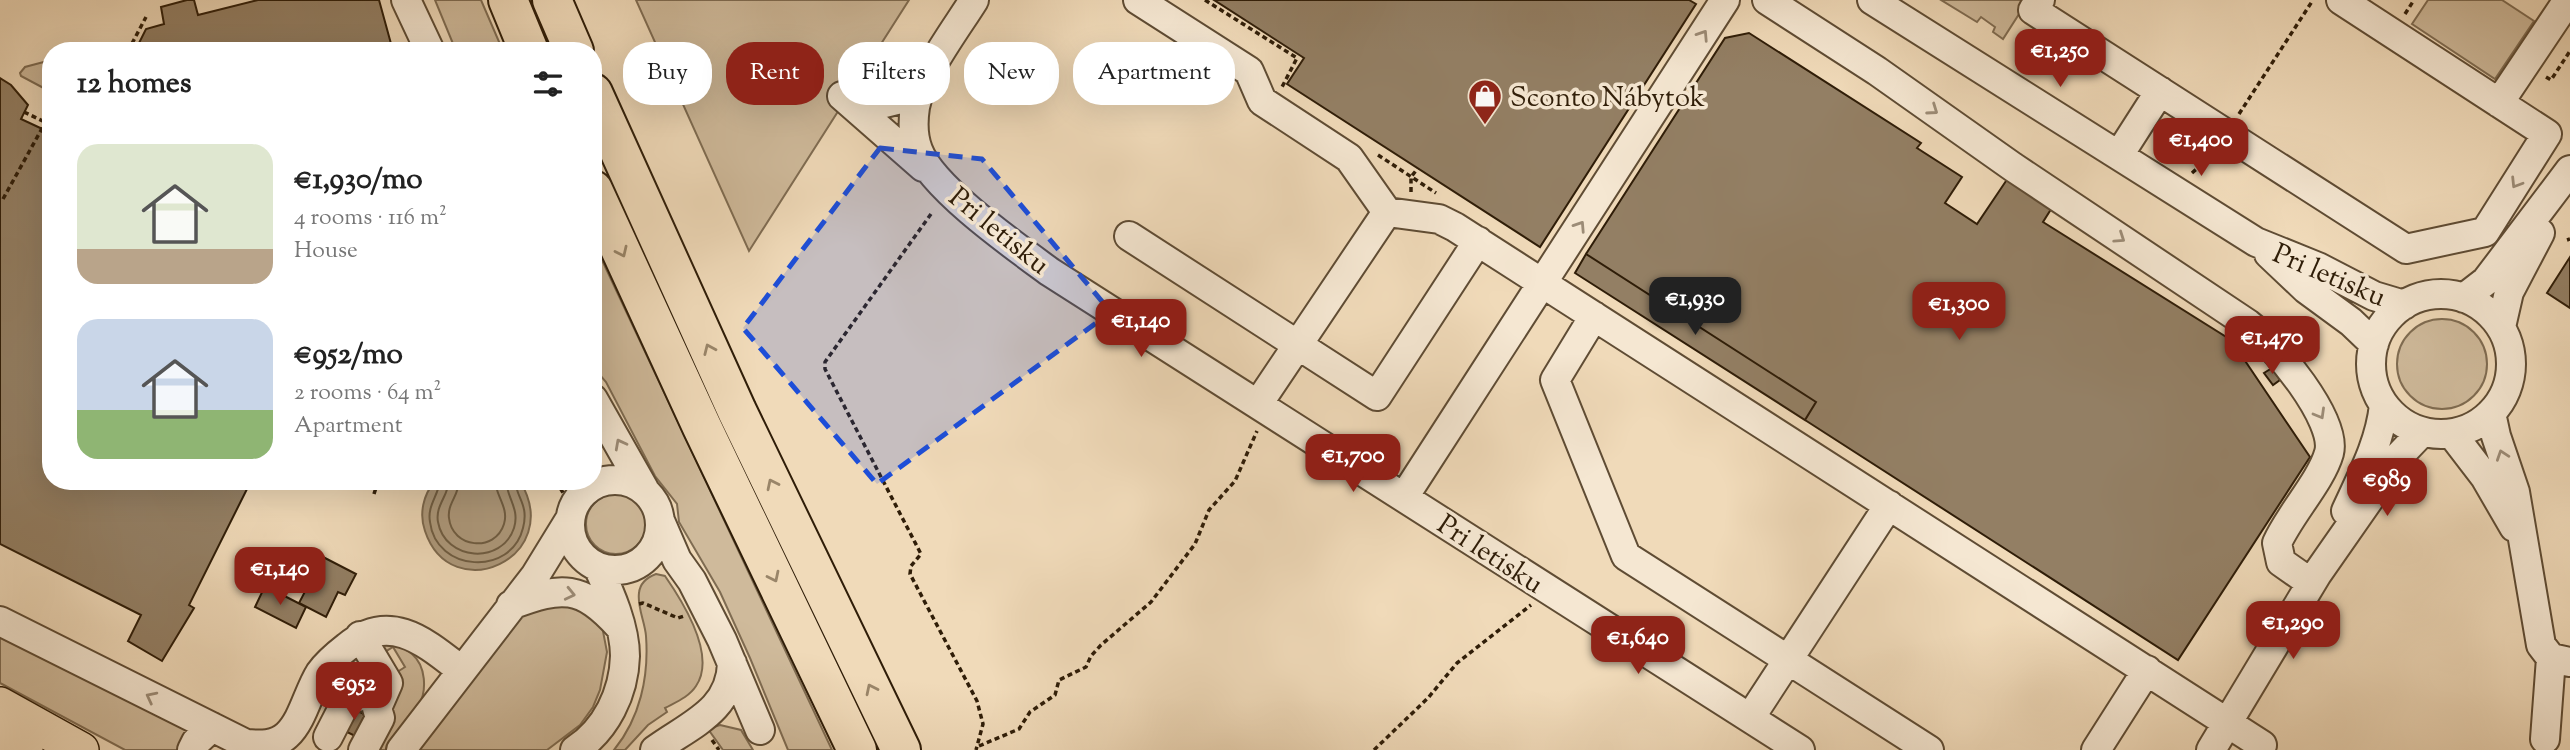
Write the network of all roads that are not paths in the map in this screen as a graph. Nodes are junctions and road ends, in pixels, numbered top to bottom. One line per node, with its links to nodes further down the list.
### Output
1 (406, 0): 13 (street)
2 (420, 0): 14 (street)
3 (508, 0): 15 (highway)
4 (552, 0): 16 (highway)
5 (974, 0): 17 (street, Pri letisku)
6 (1138, 0): 29 (street)
7 (1725, 0): 34 (street, one-way to 7)
8 (1767, 0): 58 (street, one-way to 58)
9 (1872, 0): 25 (street, Pri letisku)
10 (2341, 0): 19 (street)
11 (2568, 0): 19 (street)
12 (2036, 5): 18 (street)
13 (426, 42)
14 (438, 42)
15 (525, 42)
16 (570, 42)
17 (950, 42)
18 (2160, 91): 19 (street, one-way to 18); 25 (street)
19 (2499, 103)
20 (852, 105): 28 (street)
21 (855, 105): 22 (street)
22 (877, 105)
23 (915, 105): 28 (street, Pri letisku)
24 (602, 113): 87 (highway, one-way to 24)
25 (2119, 155): 33 (street, Pri letisku)
26 (2570, 170): 35 (street)
27 (2570, 178): 38 (street)
28 (949, 190): 42 (street, Pri letisku)
29 (1399, 207): 32 (street); 40 (street)
30 (602, 210): 86 (highway, one-way to 86)
31 (1129, 236): 40 (street)
32 (1478, 242): 34 (street); 40 (street)
33 (2256, 242): 36 (street, Pri letisku); 39 (street, Pri letisku)
34 (1542, 283): 37 (street); 50 (street)
35 (2464, 298): 36 (street); 38 (street)
36 (2404, 305): 39 (street)
37 (1594, 316): 51 (street); 63 (street)
38 (2501, 327): 43 (street)
39 (2374, 344): 41 (street)
40 (1297, 345): 42 (street)
41 (2384, 405): 45 (street); 58 (street)
42 (1263, 407): 50 (street, Pri letisku)
43 (2491, 413): 46 (street); 53 (street, one-way to 43)
44 (602, 416): 48 (street, one-way to 44)
45 (2422, 432): 46 (street); 58 (street)
46 (2452, 434): 53 (street)
47 (602, 482): 48 (street)
48 (644, 489): 52 (street)
49 (577, 497): 56 (street); 57 (street)
50 (1404, 498): 70 (street, Pri letisku)
51 (1889, 505): 63 (street); 68 (street)
52 (661, 523): 54 (street); 55 (street)
53 (2524, 545): 64 (street)
54 (677, 561): 55 (street); 65 (street)
55 (640, 562): 56 (street); 61 (street)
56 (594, 564): 57 (street); 61 (street)
57 (535, 576): 59 (street)
58 (2314, 579): 72 (street)
59 (511, 605): 61 (street, one-way to 61); 67 (street)
60 (0, 621): 73 (street, one-way to 60)
61 (620, 627): 84 (street)
62 (360, 636): 66 (street); 67 (street); 74 (street)
63 (1787, 659): 70 (street); 89 (street)
64 (2561, 660): 76 (street)
65 (732, 663): 71 (street); 71 (street)
66 (377, 665): 74 (street); 82 (street)
67 (461, 670): 83 (street)
68 (2147, 670): 72 (street); 90 (street)
69 (0, 705): 79 (main road)
70 (1750, 718): 88 (street, Pri letisku)
71 (700, 719): 85 (street)
72 (2228, 722): 77 (street); 91 (street)
73 (212, 727): 74 (street); 80 (street)
74 (304, 735): 81 (street)
75 (0, 736): 78 (main road)
76 (2545, 739)
77 (2262, 745)
78 (25, 750)
79 (81, 750)
80 (192, 750)
81 (354, 750)
82 (363, 750)
83 (401, 750)
84 (575, 750)
85 (655, 750)
86 (857, 750)
87 (901, 750)
88 (1800, 750)
89 (1929, 750)
90 (2096, 750)
91 (2211, 750)

